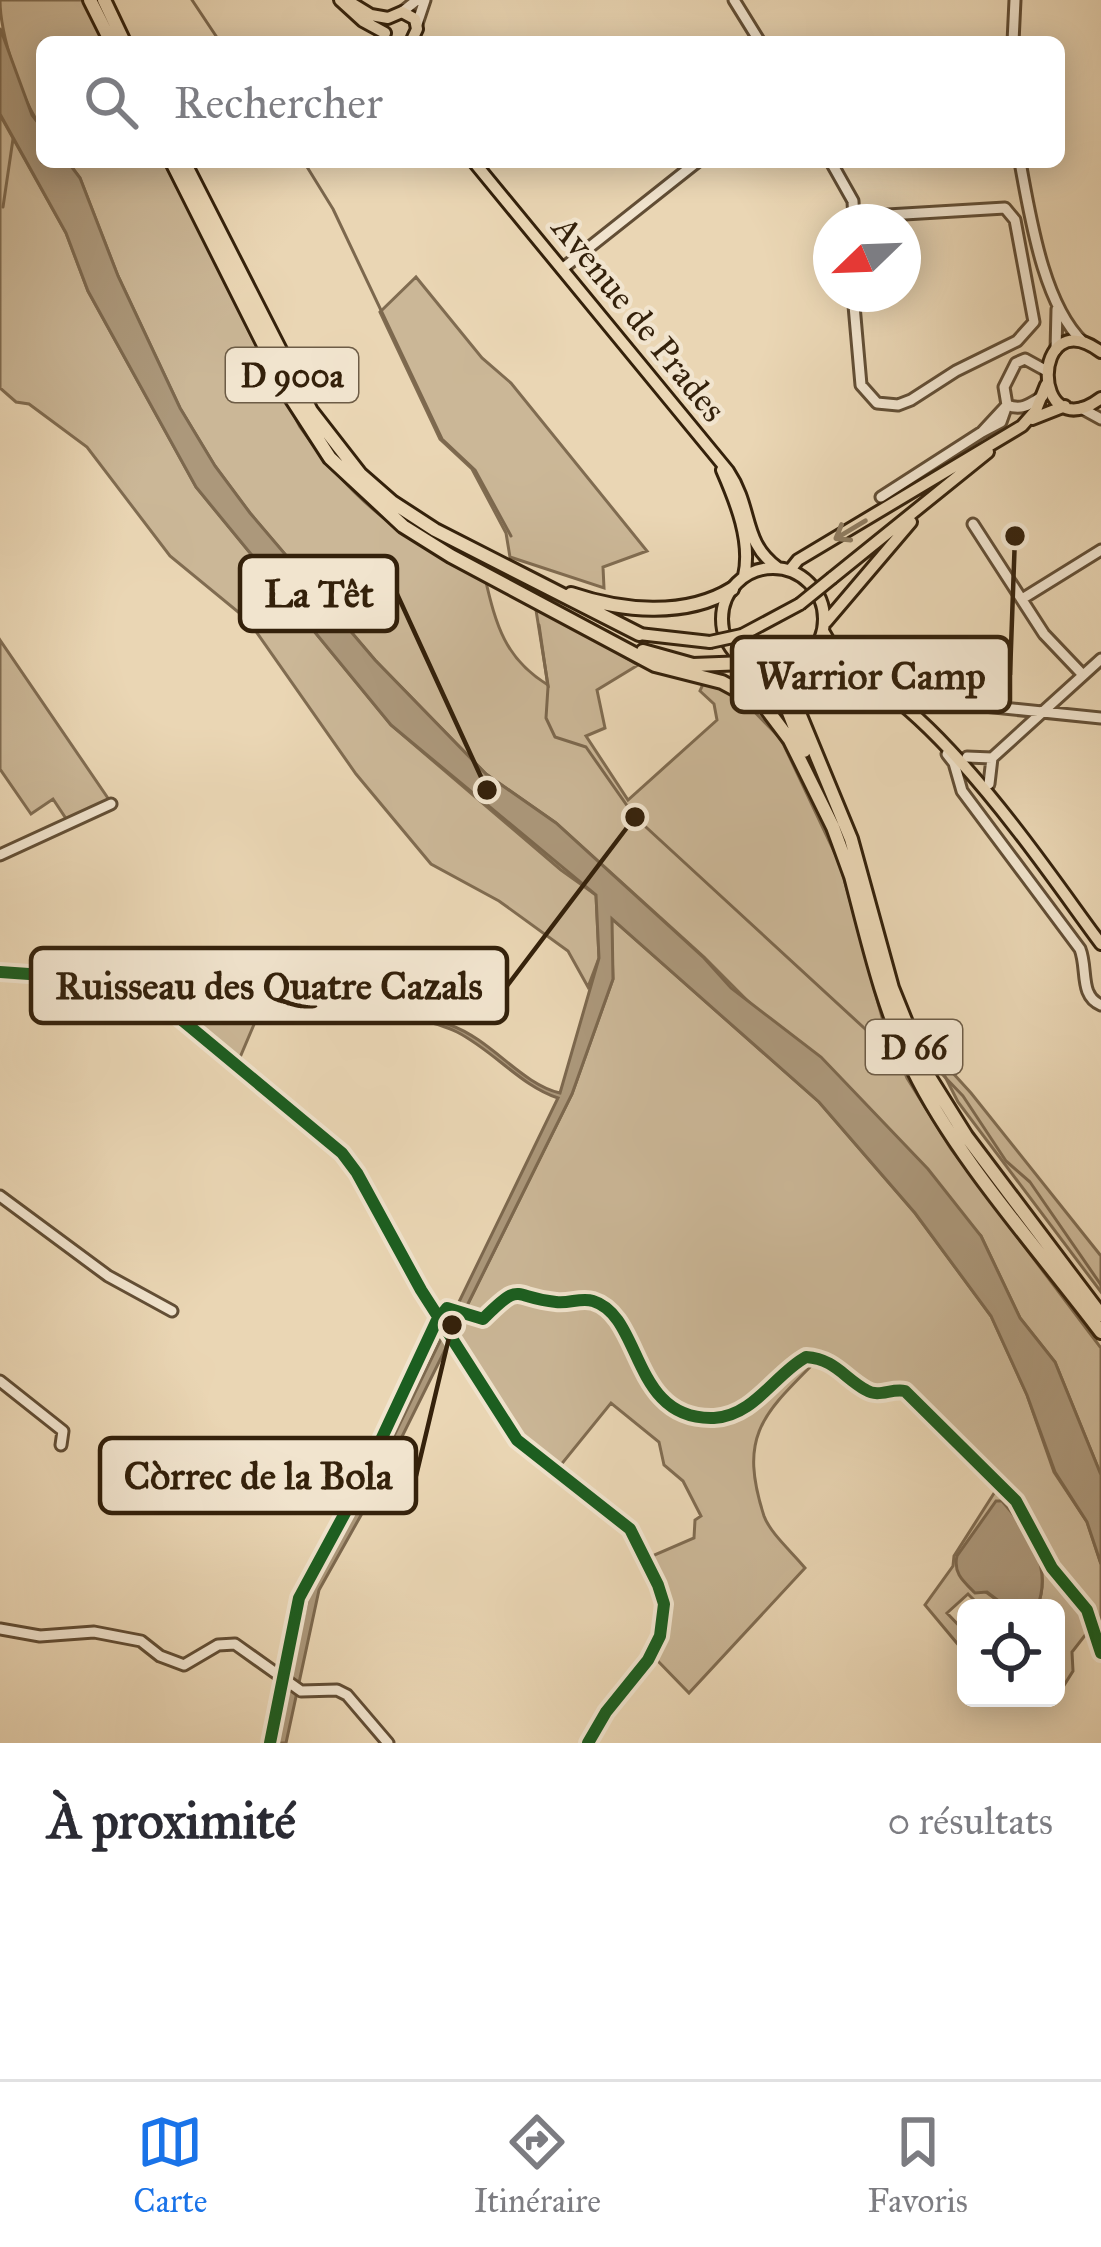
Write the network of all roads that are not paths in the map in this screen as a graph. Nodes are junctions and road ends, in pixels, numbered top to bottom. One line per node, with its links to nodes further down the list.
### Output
1 (90, 0): 10 (highway)
2 (104, 0): 11 (highway)
3 (344, 0): 8 (main road); 12 (main road)
4 (421, 0): 7 (street); 9 (street)
5 (734, 0): 15 (street)
6 (1016, 0): 16 (street)
7 (402, 12): 8 (main road); 9 (main road)
8 (388, 18): 13 (main road)
9 (417, 24): 14 (main road)
10 (108, 36)
11 (121, 36)
12 (386, 36)
13 (388, 36)
14 (414, 36)
15 (757, 36)
16 (1013, 36)
17 (175, 168): 41 (highway, D 900a)
18 (187, 168): 44 (highway, D 900a)
19 (479, 168): 25 (main road, Avenue de Prades)
20 (689, 168): 25 (street)
21 (835, 168): 23 (street)
22 (1021, 168): 26 (street)
23 (854, 204)
24 (921, 215): 27 (street)
25 (562, 269): 38 (main road, Avenue de Prades)
26 (1056, 304): 28 (street); 29 (street)
27 (855, 312)
28 (1094, 346): 29 (main road)
29 (1056, 350): 30 (main road)
30 (1045, 370): 31 (main road); 33 (street)
31 (1044, 391): 33 (street); 34 (main road); 37 (main road, D 900a)
32 (1101, 398): 35 (main road)
33 (1007, 404): 40 (street)
34 (1065, 406): 35 (main road); 37 (main road, D 900a)
35 (1081, 408): 36 (street)
36 (1101, 419)
37 (1022, 425): 39 (main road, D 900a); 46 (main road, one-way to 46)
38 (714, 456): 46 (main road, Avenue de Prades); 47 (main road, Avenue de Prades)
39 (944, 488): 50 (main road); 51 (main road, D 900a, bridge)
40 (880, 497)
41 (374, 502): 43 (highway); 51 (highway, D 900a)
42 (973, 524): 49 (street)
43 (413, 533): 53 (highway); 70 (highway)
44 (458, 541): 48 (highway); 51 (highway, D 900a)
45 (1101, 550): 49 (street)
46 (784, 569): 47 (main road); 50 (main road)
47 (744, 576): 48 (main road)
48 (732, 589): 53 (main road)
49 (1022, 599): 56 (street)
50 (824, 628): 54 (main road); 64 (main road)
51 (639, 634)
52 (1101, 658): 56 (street)
53 (746, 662): 55 (main road)
54 (802, 662): 55 (main road); 59 (main road); 63 (highway, D 66)
55 (762, 669): 63 (highway, D 66)
56 (1083, 675): 60 (street)
57 (944, 702): 58 (street)
58 (1010, 710): 60 (street); 62 (street)
59 (913, 712): 66 (main road); 67 (street)
60 (1043, 713): 61 (street); 62 (street)
61 (1101, 718)
62 (1027, 726): 65 (street)
63 (804, 740): 70 (highway, D 66); 77 (highway, D 66)
64 (967, 758): 65 (street); 66 (main road)
65 (992, 758): 66 (street)
66 (983, 782): 67 (street); 71 (main road); 72 (main road)
67 (962, 791): 74 (street)
68 (111, 804): 69 (street)
69 (0, 855)
70 (852, 879): 78 (highway, D 66)
71 (1101, 933)
72 (1101, 944)
73 (0, 972): 83 (street)
74 (1101, 1005)
75 (0, 1196): 76 (street)
76 (172, 1311)
77 (1101, 1315)
78 (1101, 1332)
79 (0, 1381): 80 (street)
80 (61, 1445)
81 (0, 1629): 82 (street)
82 (388, 1743)
83 (589, 1743)

